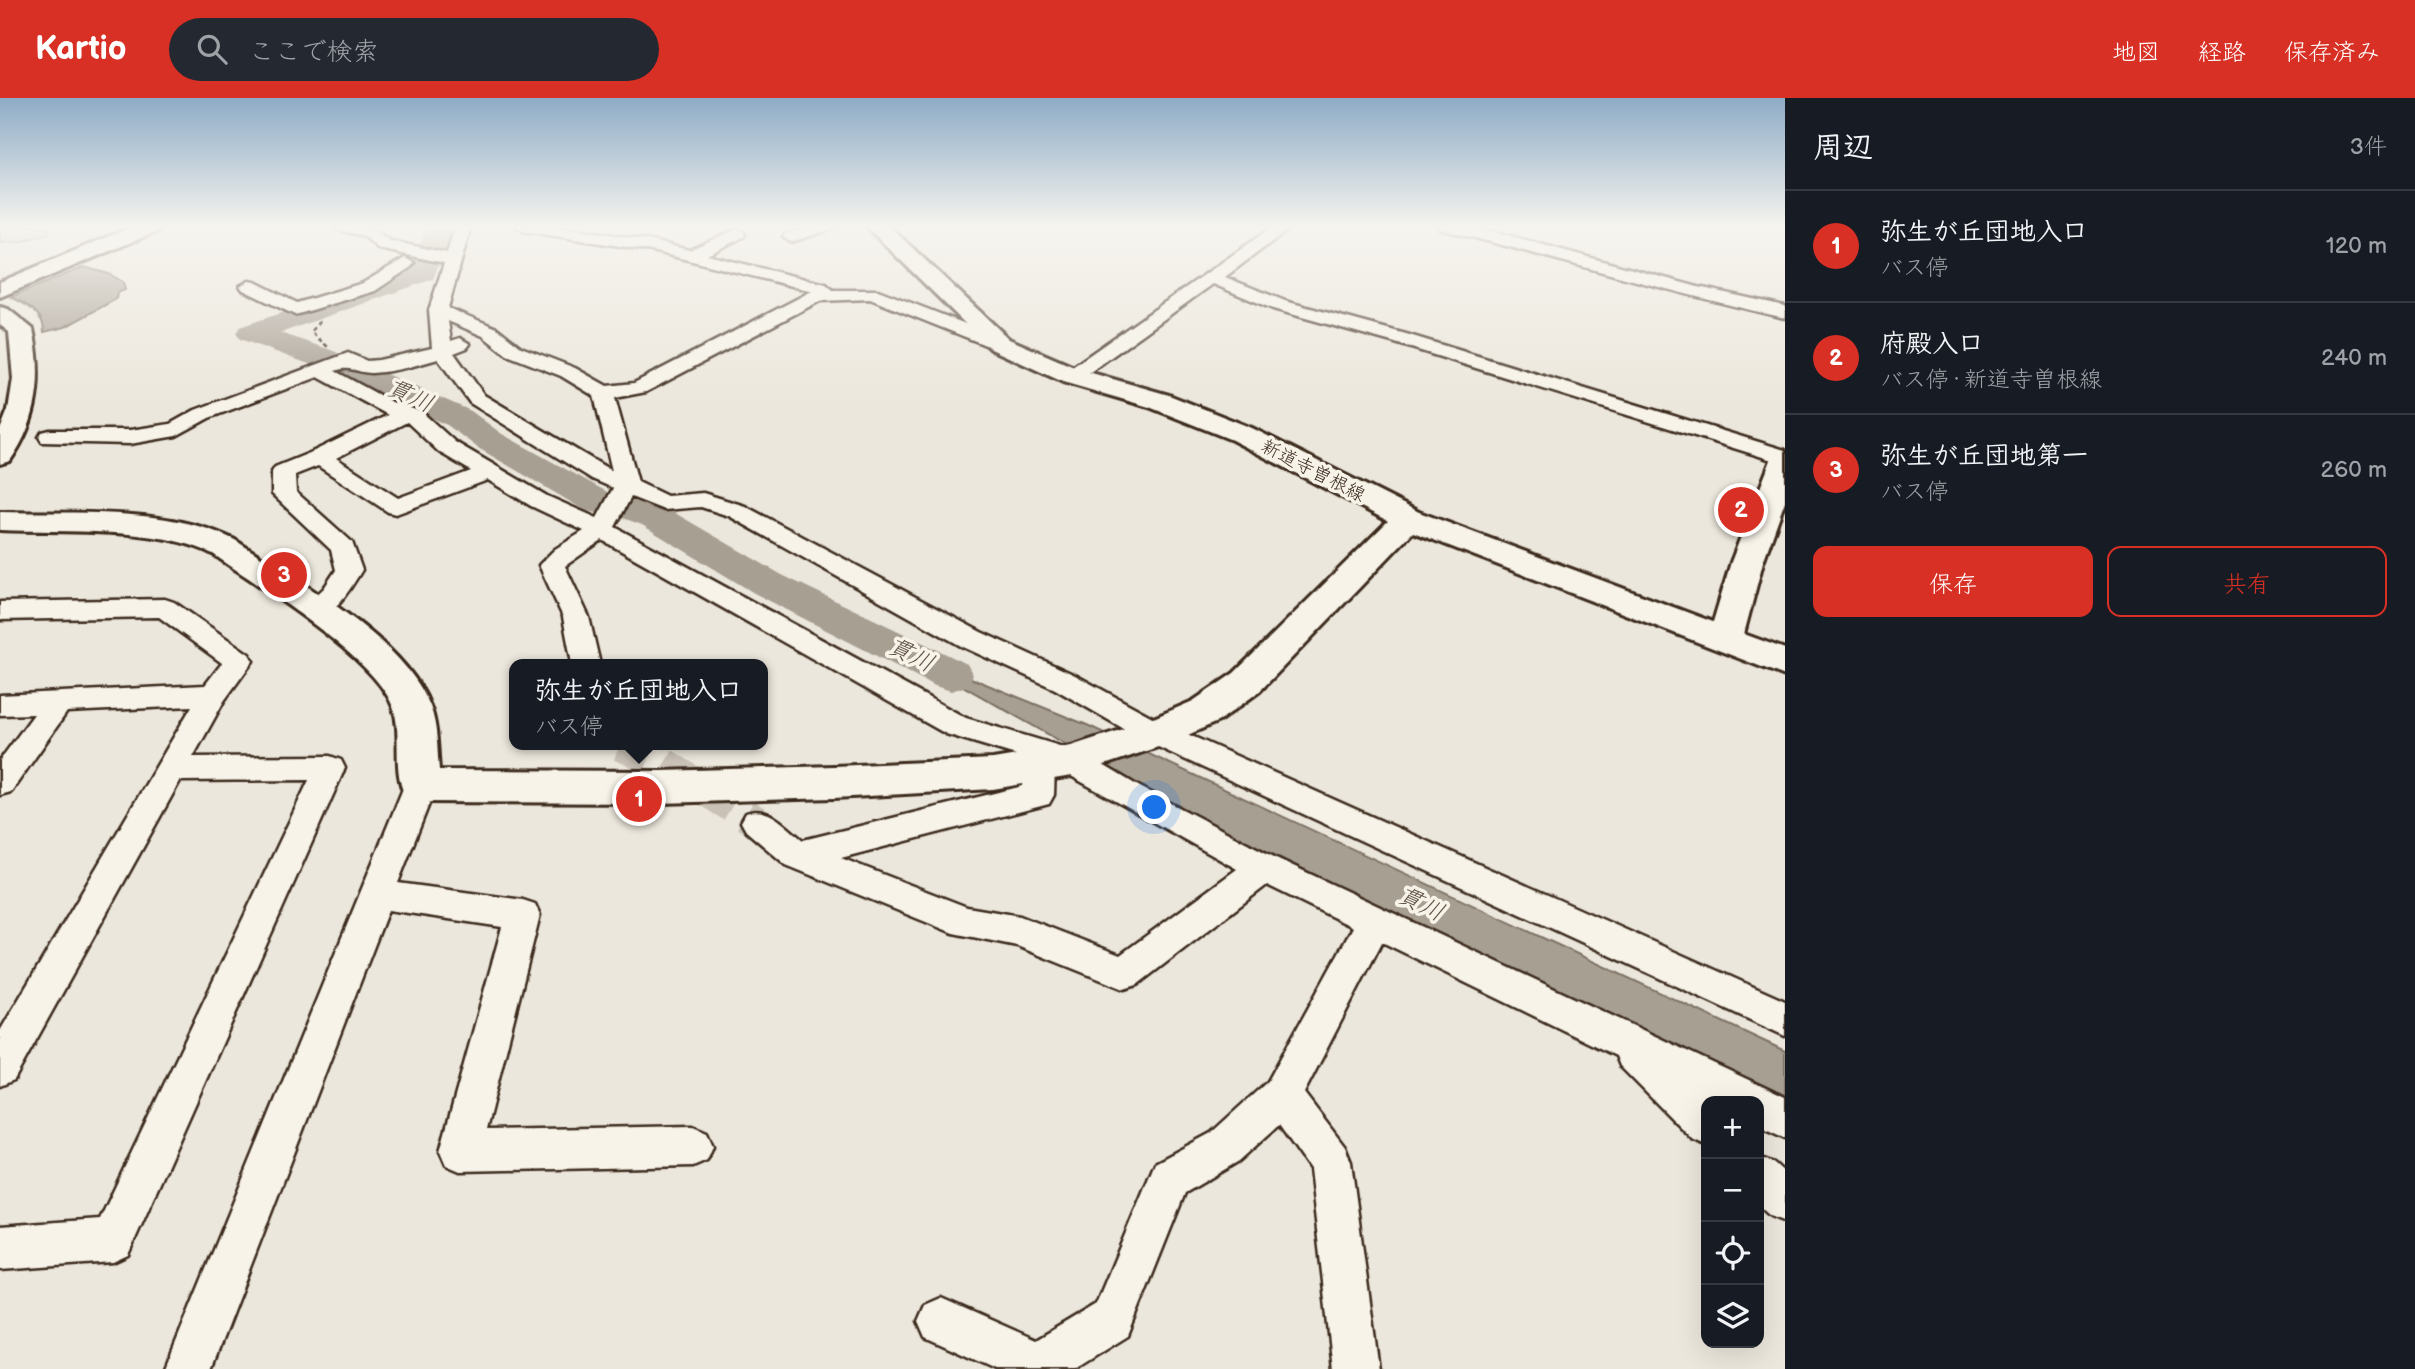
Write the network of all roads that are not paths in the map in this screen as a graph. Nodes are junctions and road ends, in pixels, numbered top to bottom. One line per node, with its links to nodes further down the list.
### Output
1 (370, 285): 8 (street)
2 (444, 285): 10 (street)
3 (809, 285): 9 (street)
4 (938, 285): 14 (main road, 新道寺曽根線)
5 (1202, 285): 17 (street)
6 (1231, 285): 23 (street)
7 (1671, 285): 11 (street)
8 (250, 286)
9 (827, 293): 14 (street); 18 (street)
10 (438, 310): 13 (street); 15 (street)
11 (1785, 312)
12 (0, 314): 21 (main road)
13 (490, 332): 15 (street); 18 (street)
14 (1000, 344): 17 (main road, 新道寺曽根線)
15 (439, 352): 16 (street); 25 (street)
16 (334, 365): 19 (street); 20 (street)
17 (1072, 376): 26 (main road, 新道寺曽根線)
18 (604, 393): 25 (street)
19 (406, 414): 22 (street); 24 (street)
20 (50, 437)
21 (0, 455)
22 (320, 457): 24 (street); 29 (street)
23 (1785, 458): 31 (main road)
24 (489, 472): 28 (street)
25 (624, 490): 28 (street); 37 (street)
26 (1408, 519): 31 (main road, 新道寺曽根線); 37 (main road)
27 (0, 521): 29 (main road)
28 (603, 526): 32 (street); 38 (street)
29 (313, 610): 41 (main road)
30 (0, 611): 34 (street)
31 (1726, 640): 33 (main road, 新道寺曽根線)
32 (585, 659)
33 (1785, 663)
34 (213, 695): 35 (street); 39 (street)
35 (57, 704): 36 (street); 40 (street)
36 (0, 705)
37 (1156, 733): 38 (main road); 47 (street)
38 (1056, 764): 41 (main road); 43 (street); 44 (street)
39 (172, 769): 49 (street); 58 (street)
40 (0, 782)
41 (420, 786): 45 (street)
42 (757, 822): 43 (street)
43 (798, 855): 44 (street)
44 (1264, 868): 46 (street)
45 (377, 894): 55 (street); 60 (street)
46 (1375, 921): 48 (street); 50 (street)
47 (1785, 1019)
48 (1619, 1038): 51 (street); 54 (street)
49 (0, 1067)
50 (1282, 1095): 59 (street); 61 (street)
51 (1741, 1096)
52 (1764, 1108): 53 (street)
53 (1785, 1118)
54 (1701, 1120)
55 (693, 1146)
56 (1764, 1182): 57 (street)
57 (1785, 1201)
58 (0, 1248)
59 (941, 1321)
60 (188, 1369)
61 (1356, 1369)

